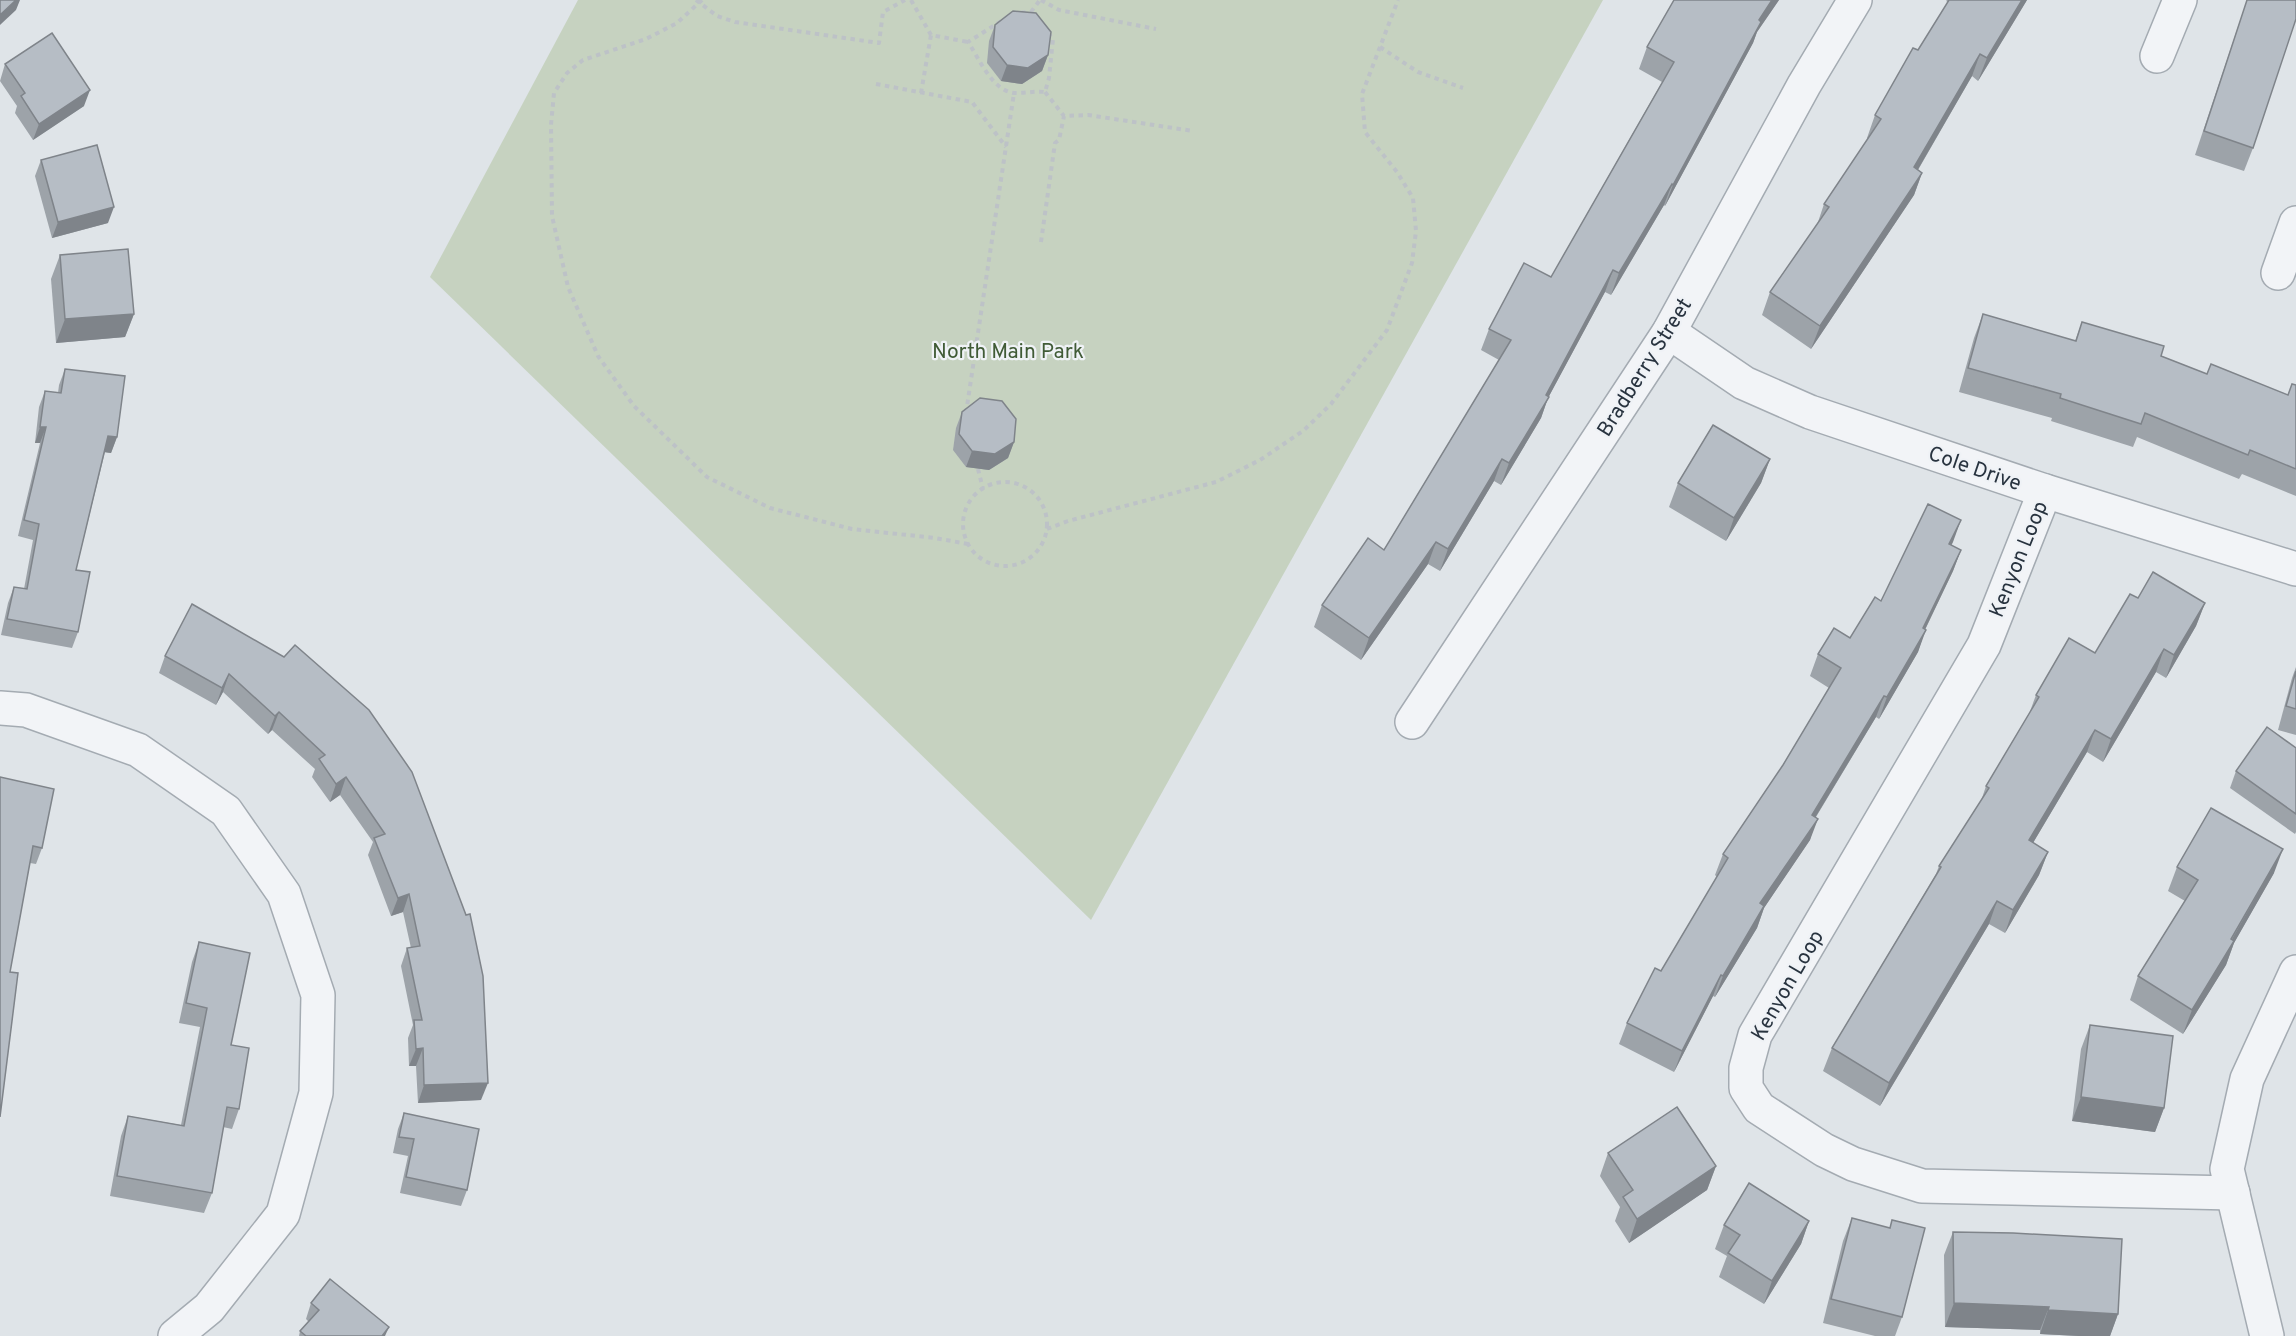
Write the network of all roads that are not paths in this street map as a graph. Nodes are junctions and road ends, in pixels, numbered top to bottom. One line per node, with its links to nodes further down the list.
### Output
1 (1855, 0): 6 (street, Bradberry Street)
2 (2180, 0): 3 (street)
3 (2157, 56)
4 (2296, 223): 5 (street)
5 (2278, 273)
6 (1669, 332): 7 (street, Cole Drive); 10 (street, Bradberry Street)
7 (2045, 491): 8 (street, Cole Drive); 12 (street, Kenyon Loop)
8 (2296, 569)
9 (0, 708): 13 (street)
10 (1412, 722)
11 (2296, 972): 12 (street)
12 (2233, 1193): 14 (street)
13 (175, 1336)
14 (2267, 1336)

